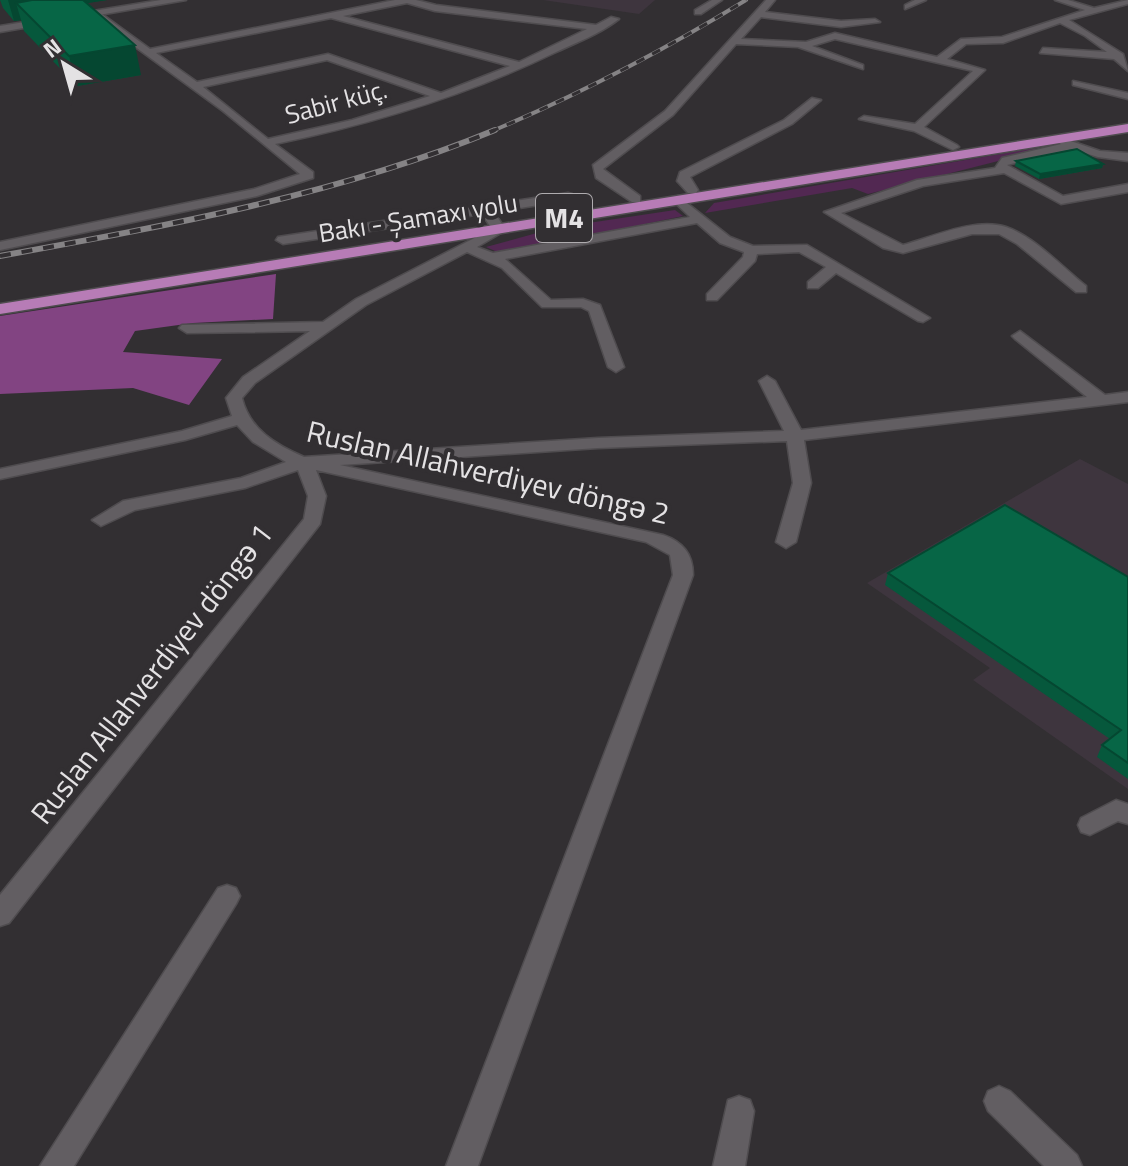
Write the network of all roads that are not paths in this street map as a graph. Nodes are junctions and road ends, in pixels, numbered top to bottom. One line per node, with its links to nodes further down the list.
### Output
1 (154, 0): 11 (main road)
2 (181, 0): 11 (main road)
3 (407, 0): 14 (street); 19 (street)
4 (718, 0): 12 (street)
5 (771, 0): 13 (street)
6 (922, 0): 9 (street)
7 (1059, 0): 10 (street)
8 (1128, 1): 10 (street)
9 (908, 7)
10 (1093, 10): 16 (street)
11 (94, 12): 18 (main road); 23 (street, Sabir küç.)
12 (698, 12)
13 (758, 14): 17 (street); 20 (street)
14 (332, 16): 23 (street); 26 (street)
15 (614, 19): 19 (street, Sabir küç.)
16 (1060, 20): 24 (street); 25 (street)
17 (875, 22)
18 (0, 27)
19 (598, 28): 26 (street, Sabir küç.)
20 (733, 41): 21 (street); 45 (street)
21 (802, 46): 25 (street); 27 (street)
22 (1043, 51): 24 (street)
23 (148, 52): 30 (street, Sabir küç.)
24 (1123, 55): 28 (street)
25 (941, 59): 36 (street)
26 (519, 65): 31 (street, Sabir küç.)
27 (859, 67)
28 (1128, 68)
29 (1077, 83): 32 (street)
30 (194, 86): 31 (street); 37 (street, Sabir küç.)
31 (440, 96): 37 (street, Sabir küç.)
32 (1128, 96)
33 (816, 100): 43 (street)
34 (864, 119): 36 (street)
35 (1127, 127): 38 (highway, Bakı - Şamaxı yolu / M4); 39 (highway, Bakı - Şamaxı yolu / M4)
36 (917, 128): 39 (street)
37 (266, 143): 49 (street)
38 (1064, 143): 40 (street); 41 (street); 43 (highway, Bakı - Şamaxı yolu / M4)
39 (953, 147): 43 (highway, Bakı - Şamaxı yolu / M4)
40 (1126, 164)
41 (1002, 170): 42 (street); 55 (street)
42 (1128, 188)
43 (685, 195): 45 (highway, Bakı - Şamaxı yolu / M4); 46 (street); 47 (highway, Bakı - Şamaxı yolu / M4)
44 (568, 197): 47 (street)
45 (636, 199): 47 (highway, Bakı - Şamaxı yolu / M4)
46 (698, 219): 51 (street); 52 (street)
47 (493, 220): 48 (street); 50 (street); 57 (highway, Bakı - Şamaxı yolu / M4); 58 (highway, Bakı - Şamaxı yolu / M4)
48 (283, 240)
49 (0, 246)
50 (465, 246): 52 (street); 60 (street)
51 (751, 250): 53 (street); 56 (street)
52 (495, 257): 63 (street)
53 (836, 266): 54 (street); 59 (street)
54 (813, 285)
55 (1081, 289)
56 (712, 297)
57 (0, 299)
58 (0, 309)
59 (923, 318)
60 (326, 326): 61 (street); 67 (street)
61 (187, 328)
62 (1020, 336): 66 (street)
63 (616, 367)
64 (767, 381): 68 (street)
65 (1128, 397): 66 (street)
66 (1100, 399): 68 (street)
67 (240, 419): 69 (street, Ruslan Allahverdiyev döngə 2); 70 (street)
68 (795, 435): 69 (street); 72 (street)
69 (302, 462): 71 (street); 76 (street, Ruslan Allahverdiyev döngə 1); 80 (street, Ruslan Allahverdiyev döngə 2)
70 (0, 474)
71 (101, 520)
72 (786, 542)
73 (1128, 814): 74 (street)
74 (1090, 825)
75 (227, 896): 79 (street)
76 (0, 915)
77 (999, 1101): 82 (street)
78 (739, 1111): 81 (street)
79 (56, 1166)
80 (462, 1166)
81 (729, 1166)
82 (1066, 1166)

